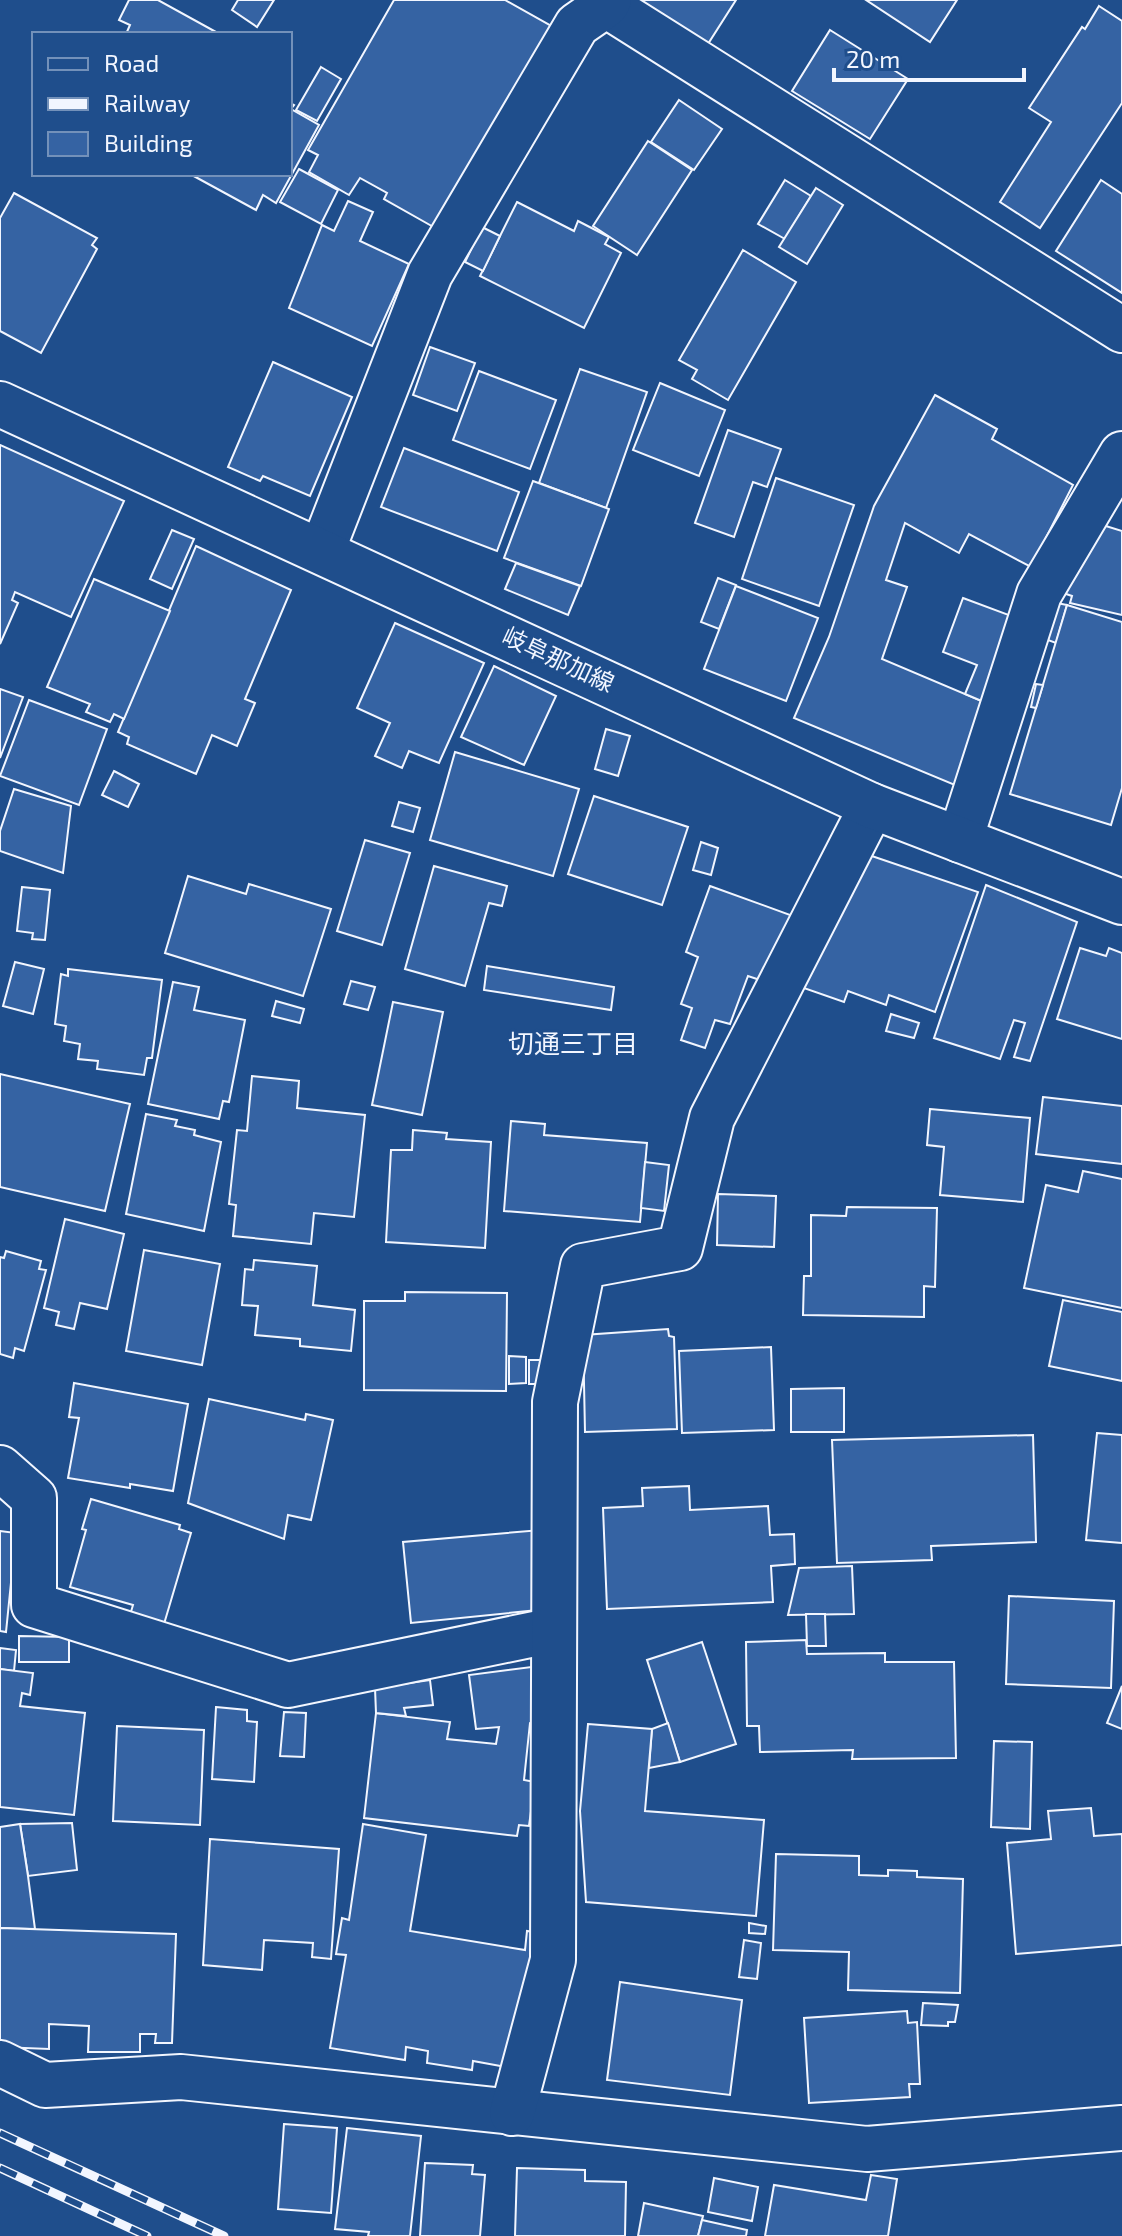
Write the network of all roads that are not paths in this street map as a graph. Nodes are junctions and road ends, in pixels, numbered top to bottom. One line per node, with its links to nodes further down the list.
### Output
1 (604, 2): 2 (street); 5 (street)
2 (1122, 330)
3 (0, 404): 5 (street, 岐阜那加線)
4 (1122, 454): 7 (street)
5 (322, 551): 6 (street, 岐阜那加線)
6 (872, 806): 7 (street, 岐阜那加線); 10 (street)
7 (960, 840): 8 (street, 岐阜那加線)
8 (1122, 902)
9 (0, 1468): 10 (street)
10 (554, 1630): 12 (street)
11 (0, 2063): 12 (street)
12 (512, 2113): 13 (street)
13 (1122, 2128)

